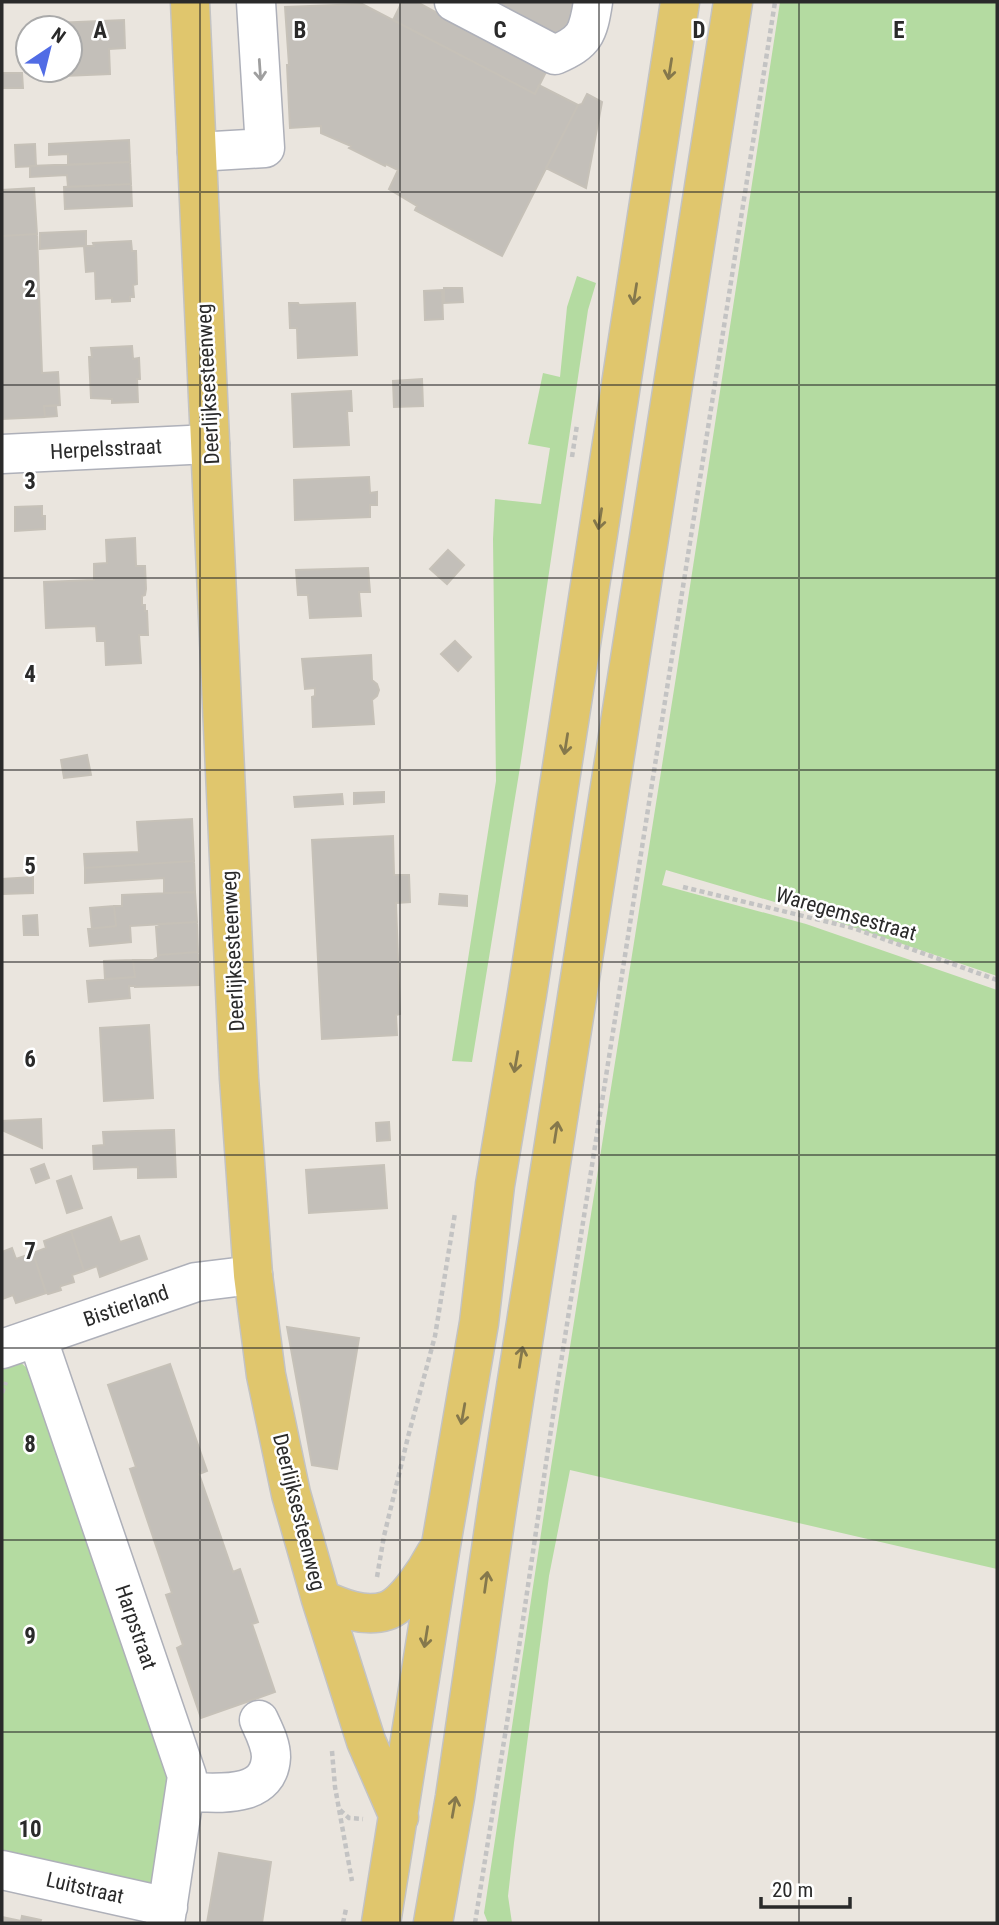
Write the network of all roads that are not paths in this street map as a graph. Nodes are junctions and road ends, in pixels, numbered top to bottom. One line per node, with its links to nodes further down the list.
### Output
1 (190, 2): 7 (main road, Deerlijksesteenweg)
2 (256, 2): 7 (street, one-way to 7)
3 (454, 2): 4 (street)
4 (593, 2)
5 (680, 2): 12 (main road, one-way to 12)
6 (733, 2): 18 (main road, one-way to 6)
7 (197, 152): 8 (main road, Deerlijksesteenweg)
8 (210, 444): 9 (street, Herpelsstraat); 10 (main road, Deerlijksesteenweg)
9 (2, 454)
10 (253, 1275): 11 (street, Bistierland); 13 (main road, Deerlijksesteenweg)
11 (19, 1343): 15 (street, Harpstraat)
12 (441, 1545): 13 (main road); 16 (main road, one-way to 16)
13 (321, 1599): 16 (main road, Deerlijksesteenweg)
14 (259, 1720): 15 (street)
15 (185, 1792): 19 (street, Harpstraat)
16 (378, 1819): 18 (main road, Deerlijksesteenweg)
17 (2, 1870): 19 (street, Luitstraat)
18 (420, 1890): 20 (main road)
19 (167, 1915)
20 (381, 1923)

